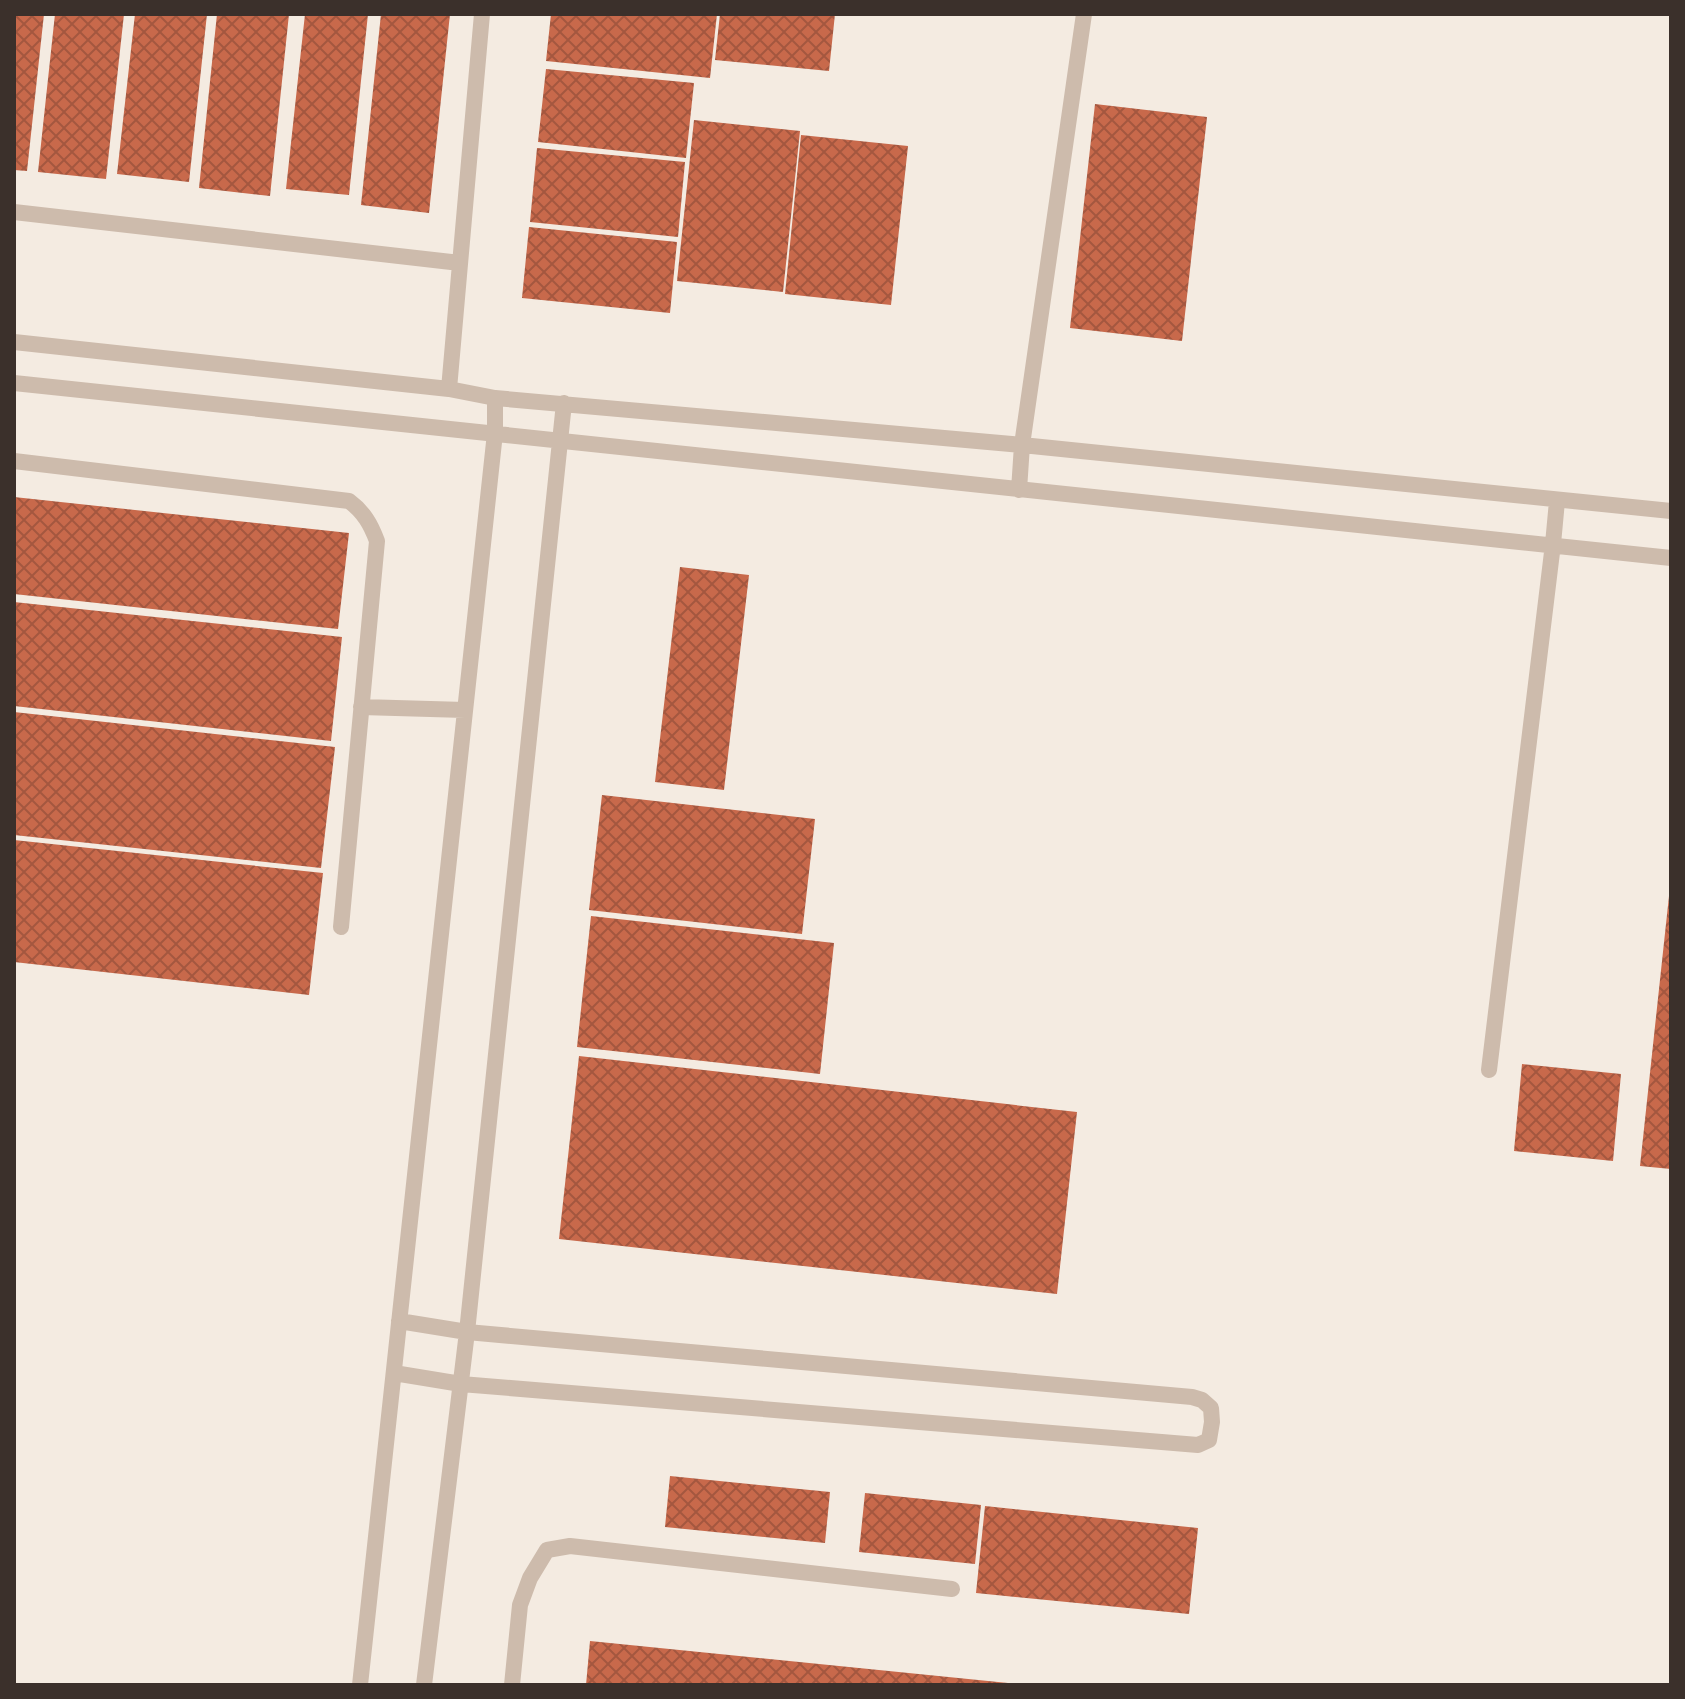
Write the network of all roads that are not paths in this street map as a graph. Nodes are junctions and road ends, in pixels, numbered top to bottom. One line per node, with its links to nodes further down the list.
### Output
1 (482, 14): 4 (lane)
2 (1084, 14): 12 (lane)
3 (14, 212): 4 (lane)
4 (460, 263): 7 (lane)
5 (14, 342): 7 (lane)
6 (14, 383): 10 (lane)
7 (449, 389): 8 (lane)
8 (495, 398): 9 (lane); 10 (lane)
9 (564, 403): 11 (lane); 12 (lane)
10 (495, 433): 11 (lane); 20 (lane)
11 (558, 441): 14 (lane); 24 (lane)
12 (1022, 445): 14 (lane); 15 (lane)
13 (14, 461): 19 (lane)
14 (1019, 490): 17 (lane)
15 (1557, 501): 16 (lane); 17 (lane)
16 (1671, 511)
17 (1553, 544): 18 (lane); 22 (lane)
18 (1671, 558)
19 (361, 707): 20 (lane); 21 (lane)
20 (465, 710): 23 (lane)
21 (341, 927)
22 (1489, 1070)
23 (399, 1321): 24 (lane); 25 (lane)
24 (467, 1332): 26 (lane); 26 (lane)
25 (394, 1373): 26 (lane); 28 (lane)
26 (461, 1384): 29 (lane)
27 (952, 1589): 30 (lane)
28 (360, 1685)
29 (424, 1685)
30 (512, 1685)

